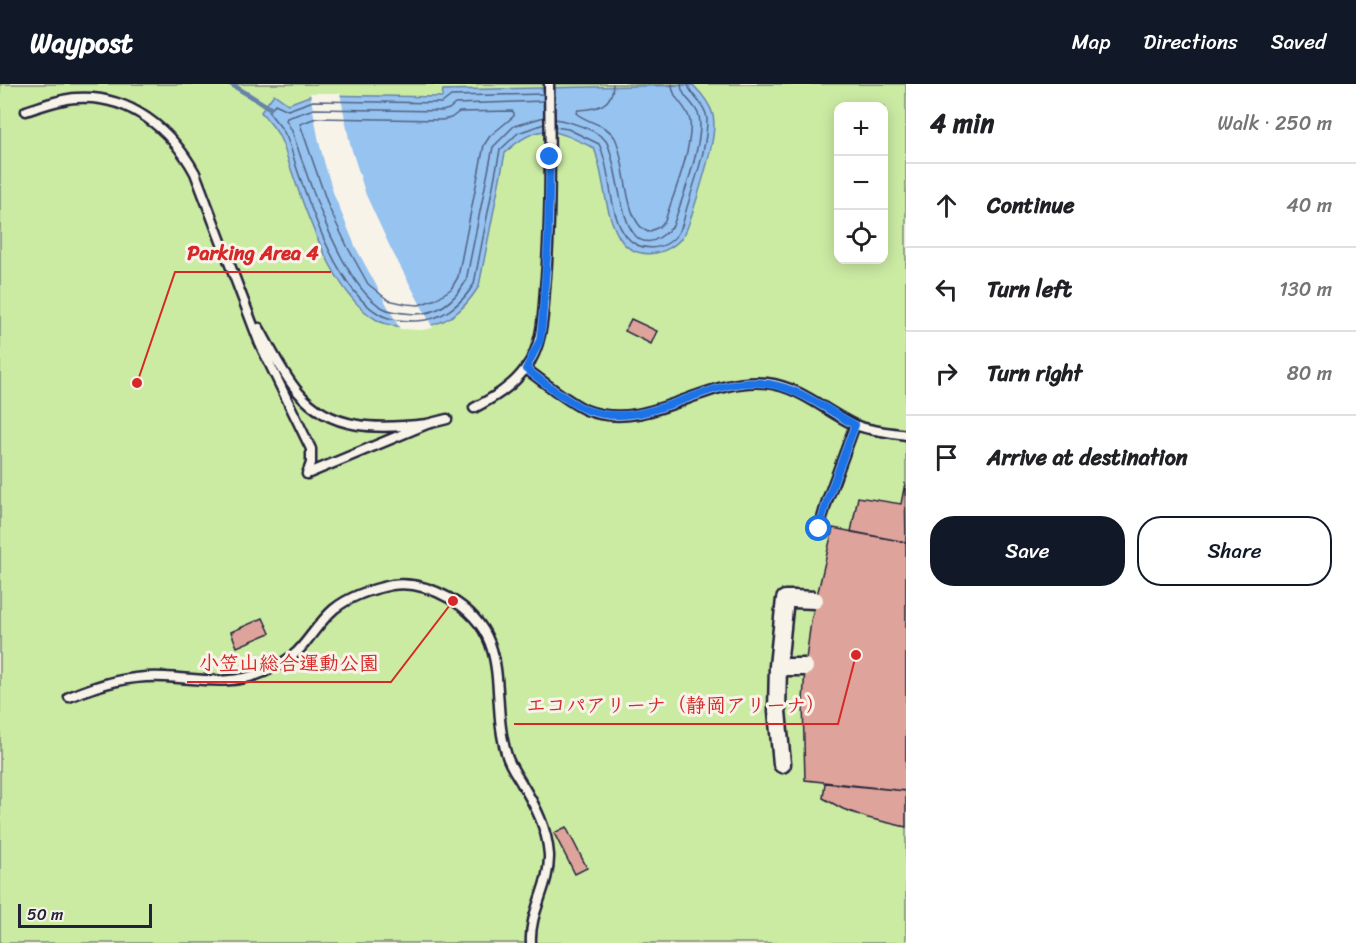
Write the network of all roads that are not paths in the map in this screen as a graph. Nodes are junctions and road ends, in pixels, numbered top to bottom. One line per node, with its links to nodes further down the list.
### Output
1 (549, 84): 4 (lane)
2 (26, 111): 3 (lane)
3 (250, 312): 7 (lane); 7 (lane)
4 (526, 369): 5 (lane); 8 (lane)
5 (474, 408)
6 (447, 419): 7 (lane)
7 (427, 424)
8 (855, 425): 9 (lane); 10 (lane)
9 (906, 435)
10 (819, 529)
11 (815, 600): 12 (street, bridge)
12 (782, 667): 13 (street, bridge); 15 (street)
13 (805, 667)
14 (69, 697): 16 (lane)
15 (782, 764)
16 (531, 943)

